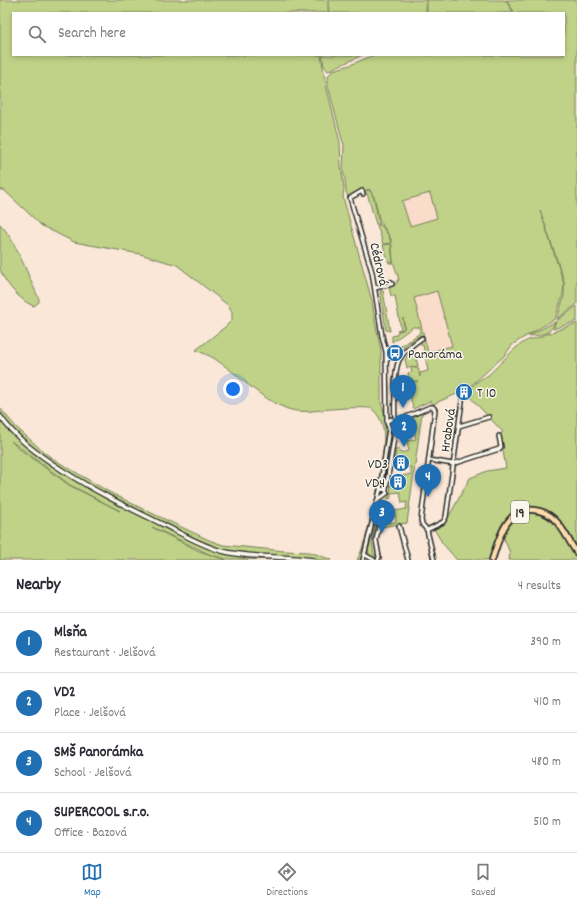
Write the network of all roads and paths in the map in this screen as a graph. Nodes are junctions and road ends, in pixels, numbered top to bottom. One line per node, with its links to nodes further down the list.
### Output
1 (363, 194): 2 (street, Cédrová)
2 (357, 219): 3 (street); 4 (street, Cédrová)
3 (352, 221)
4 (372, 272): 5 (street); 7 (street, Cédrová)
5 (366, 274)
6 (391, 282): 7 (street)
7 (375, 288): 9 (street, Cédrová)
8 (422, 338): 11 (street)
9 (386, 352): 10 (street, Cédrová); 10 (street, Cédrová)
10 (387, 360): 17 (street, Cédrová)
11 (395, 380): 12 (street); 14 (street)
12 (404, 384)
13 (463, 394): 19 (street, Hrabová)
14 (394, 413): 17 (street); 18 (street)
15 (0, 416): 31 (street)
16 (489, 417): 19 (street)
17 (390, 420): 18 (street); 18 (street, Cédrová)
18 (393, 426): 21 (street); 23 (street); 24 (street)
19 (459, 426): 22 (street, Hrabová)
20 (499, 436): 22 (street)
21 (428, 460): 22 (street); 28 (street)
22 (453, 464): 28 (street, Hrabová)
23 (386, 489): 24 (street); 25 (street)
24 (380, 490): 25 (street)
25 (378, 500): 30 (street)
26 (384, 504): 34 (street)
27 (399, 526): 35 (street)
28 (427, 530): 36 (street)
29 (577, 553): 37 (main road, 19)
30 (364, 555): 32 (street); 33 (street)
31 (312, 560)
32 (363, 560)
33 (374, 560)
34 (378, 560)
35 (408, 560)
36 (434, 560)
37 (492, 560)

